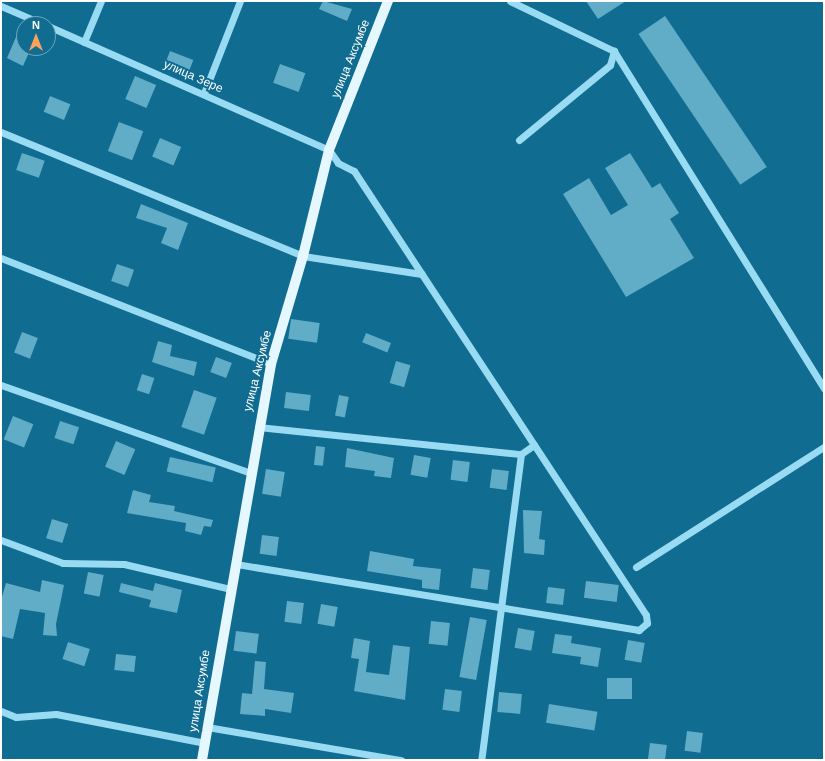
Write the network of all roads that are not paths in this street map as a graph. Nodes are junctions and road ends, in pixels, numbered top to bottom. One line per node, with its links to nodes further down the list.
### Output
1 (101, 1): 8 (street)
2 (240, 1): 10 (street)
3 (388, 1): 13 (main road, улица Аксумбе)
4 (510, 1): 9 (street)
5 (1, 6): 6 (street)
6 (24, 16)
7 (56, 30): 8 (street, улица Зере)
8 (84, 42): 10 (street, улица Зере)
9 (614, 51): 12 (street); 19 (street)
10 (204, 93): 13 (street, улица Зере)
11 (1, 132): 14 (street)
12 (519, 140)
13 (329, 150): 14 (main road, улица Аксумбе); 16 (street)
14 (304, 256): 16 (street); 17 (main road, улица Аксумбе)
15 (1, 258): 17 (street)
16 (422, 274): 21 (street)
17 (271, 364): 20 (main road, улица Аксумбе)
18 (1, 385): 24 (street)
19 (824, 390)
20 (258, 427): 23 (street); 24 (main road, улица Аксумбе)
21 (534, 445): 23 (street); 29 (street)
22 (824, 447): 27 (street)
23 (521, 454): 29 (street)
24 (251, 473): 26 (main road, улица Аксумбе)
25 (1, 540): 28 (street)
26 (235, 564): 28 (main road, улица Аксумбе); 29 (street)
27 (636, 567)
28 (231, 589): 31 (main road, улица Аксумбе)
29 (502, 607): 36 (street)
30 (1, 711): 32 (street)
31 (207, 727): 32 (main road, улица Аксумбе); 33 (street)
32 (205, 743): 34 (main road, улица Аксумбе)
33 (366, 758): 35 (street)
34 (202, 760)
35 (401, 760)
36 (481, 760)

